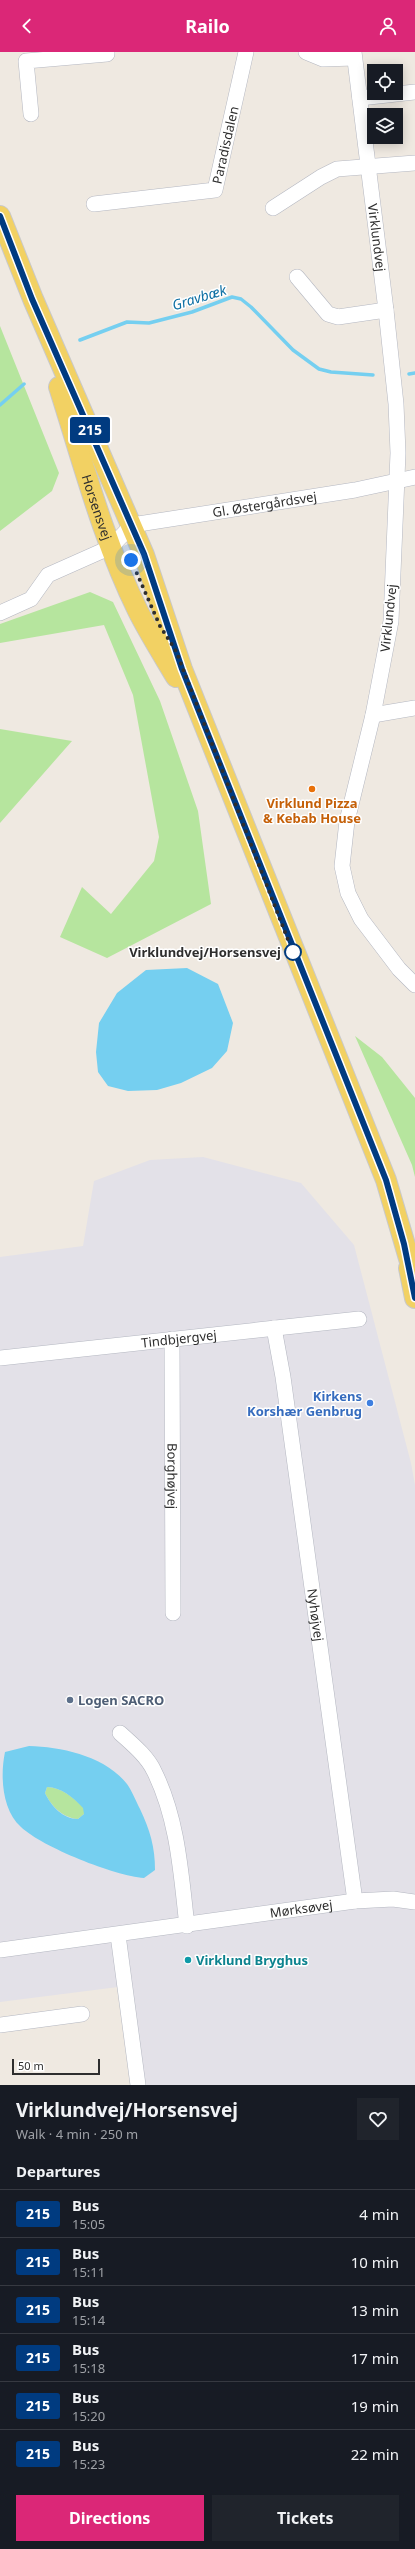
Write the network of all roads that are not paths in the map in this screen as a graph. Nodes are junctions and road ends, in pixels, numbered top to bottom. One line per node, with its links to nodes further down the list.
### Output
1 (107, 52): 7 (street)
2 (246, 52): 10 (street, Paradisdalen)
3 (306, 52): 4 (street)
4 (354, 55): 6 (street, Virklundvej)
5 (415, 92): 6 (street)
6 (360, 98): 9 (street, Virklundvej)
7 (30, 114)
8 (415, 163): 9 (street)
9 (369, 165): 11 (street); 15 (street, Virklundvej)
10 (94, 204)
11 (273, 208)
12 (0, 216): 14 (main road, Horsensvej)
13 (297, 277): 15 (street)
14 (32, 299): 16 (main road, Horsensvej); 19 (main road, Horsensvej)
15 (386, 310): 18 (street, Virklundvej)
16 (66, 409): 19 (main road); 20 (main road, Horsensvej)
17 (415, 478): 18 (street, Gl. Østergårdsvej)
18 (397, 480): 19 (street, Gl. Østergårdsvej); 24 (street, Virklundvej)
19 (132, 525): 20 (street); 22 (main road, Horsensvej)
20 (111, 547): 21 (street); 22 (main road); 25 (main road, Horsensvej)
21 (0, 614)
22 (176, 651): 25 (main road, Horsensvej)
23 (415, 708): 24 (street)
24 (373, 715): 26 (street, Virklundvej)
25 (213, 746): 27 (main road, Horsensvej)
26 (415, 985)
27 (404, 1244): 28 (main road, Horsensvej); 29 (main road, Horsensvej)
28 (415, 1279)
29 (415, 1298)
30 (359, 1319): 31 (street, Tindbjergvej)
31 (274, 1328): 32 (street, Tindbjergvej); 36 (street, Nyhøjvej)
32 (172, 1339): 33 (street, Tindbjergvej); 34 (street, Borghøjvej)
33 (0, 1358)
34 (173, 1613)
35 (120, 1733): 38 (street)
36 (355, 1901): 37 (street, Mørksøvej); 38 (street, Mørksøvej)
37 (415, 1902)
38 (187, 1926): 39 (street, Mørksøvej)
39 (118, 1935): 40 (street, Mørksøvej); 43 (street)
40 (0, 1950)
41 (82, 2014): 42 (street)
42 (0, 2025)
43 (138, 2085)

